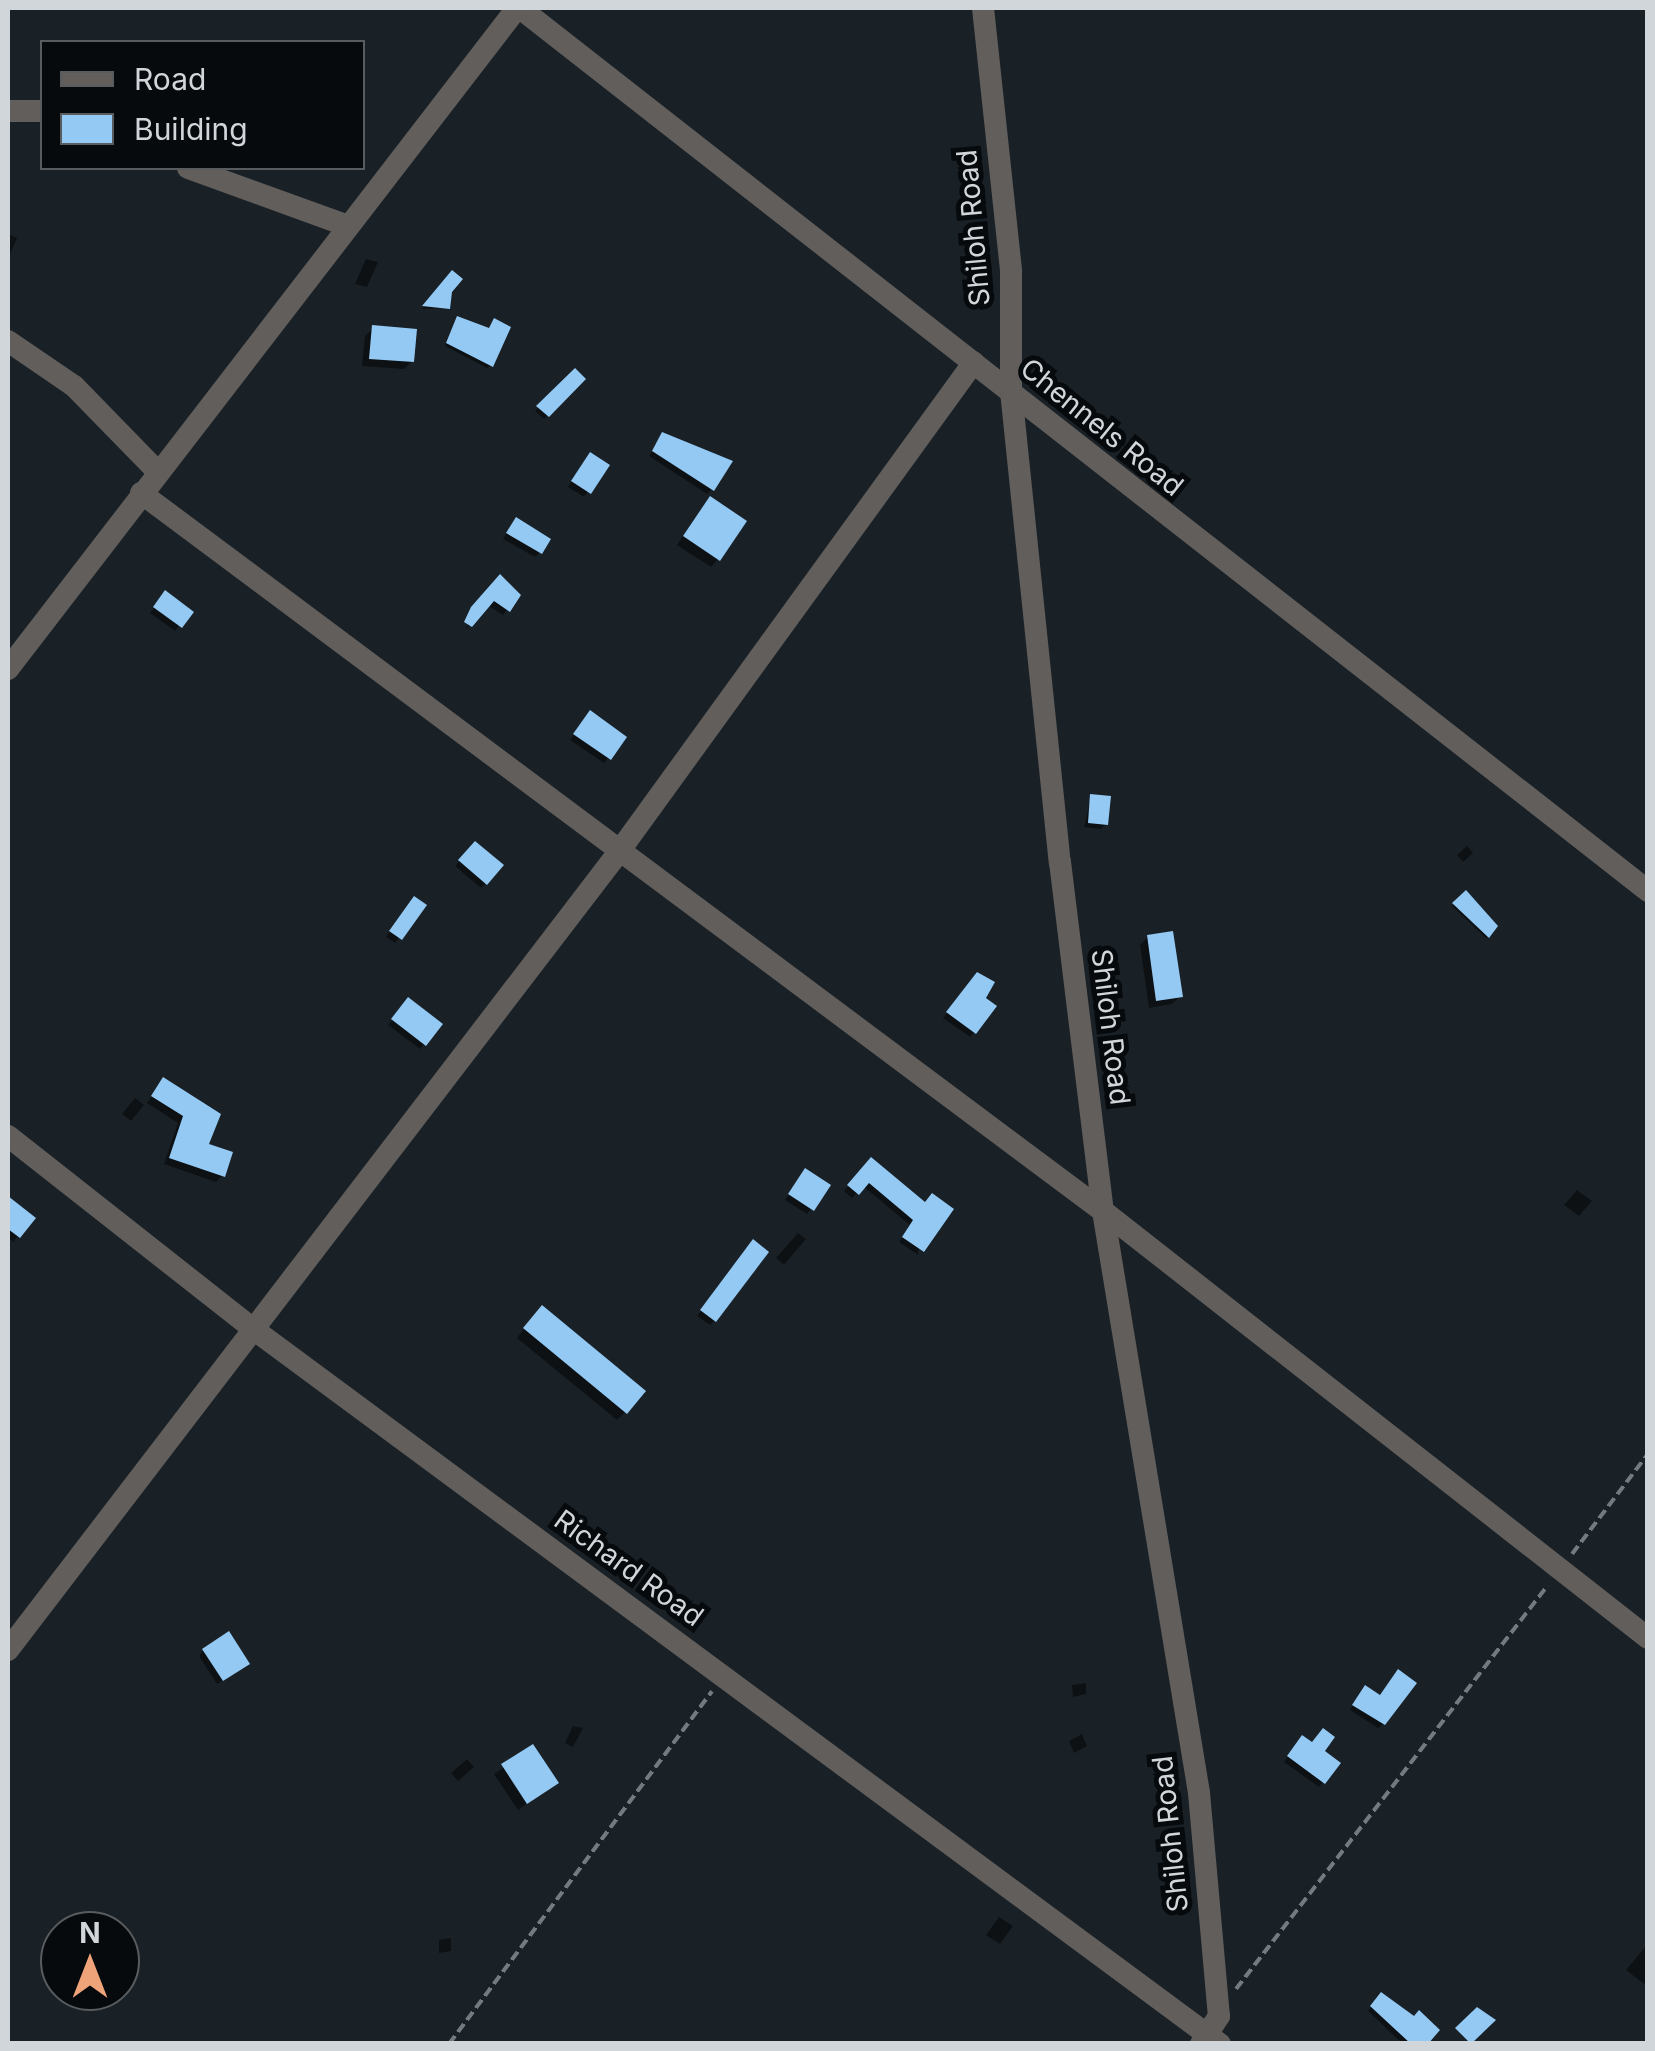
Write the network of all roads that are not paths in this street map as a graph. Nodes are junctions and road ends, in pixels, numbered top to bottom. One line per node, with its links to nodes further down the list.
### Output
1 (519, 8): 6 (street); 8 (street, Chennels Road)
2 (983, 8): 9 (street, Shiloh Road)
3 (40, 110): 4 (street)
4 (8, 111)
5 (194, 170): 6 (street)
6 (348, 226): 10 (street)
7 (8, 340): 10 (street)
8 (974, 362): 9 (street, Chennels Road); 13 (street)
9 (1012, 391): 14 (street, Chennels Road); 16 (street, Shiloh Road)
10 (158, 472): 11 (street)
11 (141, 493): 12 (street); 13 (street)
12 (8, 669)
13 (618, 853): 16 (street); 17 (street)
14 (1648, 891)
15 (8, 1136): 17 (street, Richard Road)
16 (1104, 1211): 18 (street); 20 (street, Shiloh Road)
17 (252, 1328): 19 (street); 20 (street, Richard Road)
18 (1648, 1638)
19 (8, 1650)
20 (1212, 2034)

